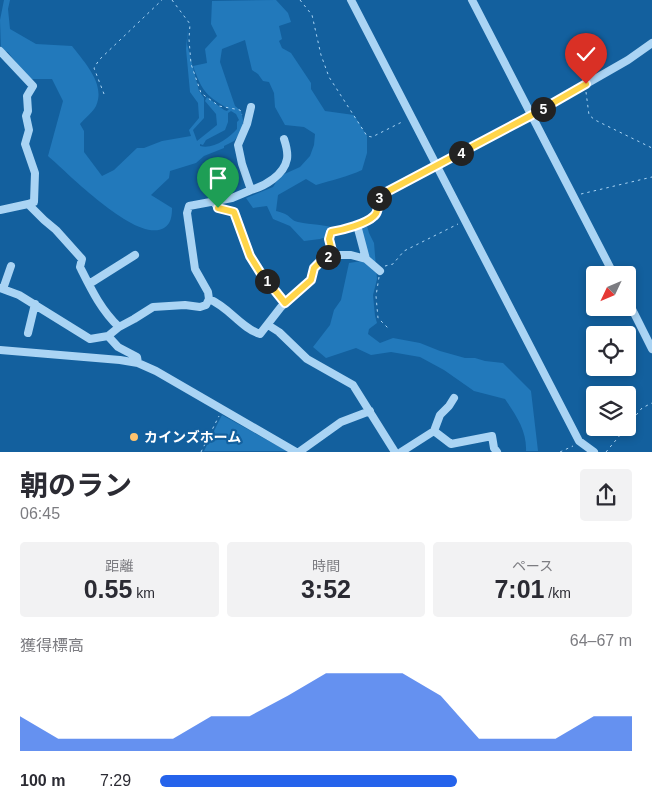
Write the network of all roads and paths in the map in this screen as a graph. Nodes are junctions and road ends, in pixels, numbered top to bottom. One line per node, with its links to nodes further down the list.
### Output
1 (162, 0): 9 (path)
2 (172, 0): 13 (path)
3 (300, 0): 12 (path)
4 (351, 0): 12 (street)
5 (472, 0): 11 (street)
6 (652, 43): 8 (street)
7 (0, 52): 21 (street)
8 (586, 84): 11 (street); 15 (path)
9 (104, 94)
10 (250, 108): 13 (street)
11 (532, 115): 16 (street); 19 (street)
12 (412, 118): 16 (street)
13 (246, 127): 18 (street)
14 (284, 139): 18 (street)
15 (652, 148)
16 (437, 166): 23 (street); 24 (street)
17 (652, 177): 19 (path)
18 (251, 190): 20 (street)
19 (573, 196): 29 (street)
20 (213, 201): 33 (street); 34 (street)
21 (28, 204): 22 (street); 31 (street)
22 (0, 210)
23 (466, 221): 30 (path); 52 (street)
24 (357, 225): 25 (street); 27 (street)
25 (333, 255): 27 (street); 34 (street)
26 (135, 256): 31 (street)
27 (366, 259): 30 (street)
28 (11, 266): 32 (street)
29 (609, 266)
30 (380, 271): 39 (path)
31 (89, 284): 38 (street)
32 (2, 289): 35 (street)
33 (209, 300): 37 (street); 38 (street)
34 (285, 303): 37 (street)
35 (35, 304): 40 (street); 41 (street)
36 (636, 316): 42 (street)
37 (268, 325): 47 (street)
38 (119, 327): 41 (street)
39 (388, 328)
40 (28, 333)
41 (108, 336): 44 (street)
42 (652, 348)
43 (0, 350): 44 (street)
44 (138, 363): 54 (street)
45 (454, 398): 50 (street)
46 (652, 403): 49 (path)
47 (370, 411): 54 (street); 55 (street)
48 (220, 415): 53 (path)
49 (636, 415)
50 (434, 432): 56 (street); 57 (street)
51 (619, 436): 60 (path)
52 (586, 446): 58 (path); 59 (street)
53 (201, 452)
54 (297, 452)
55 (395, 452)
56 (401, 452)
57 (497, 452)
58 (560, 452)
59 (594, 452)
60 (606, 452)

